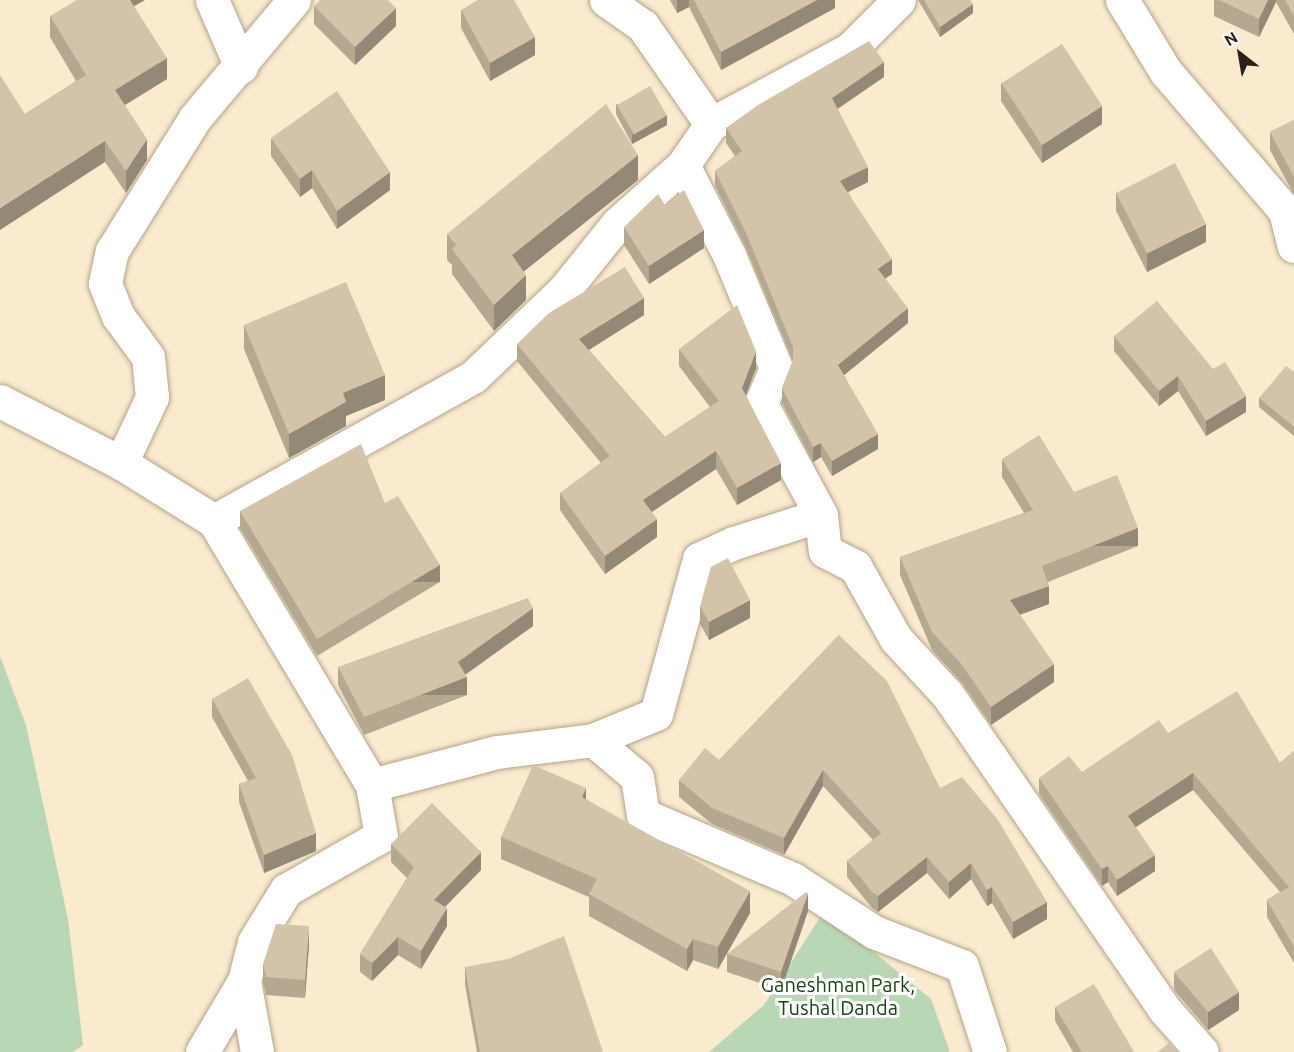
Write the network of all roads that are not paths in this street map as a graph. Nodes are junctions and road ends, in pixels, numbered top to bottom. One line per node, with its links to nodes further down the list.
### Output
1 (212, 0): 6 (street)
2 (294, 0): 6 (street)
3 (606, 0): 7 (street)
4 (899, 0): 7 (street)
5 (1122, 0): 9 (street)
6 (241, 67): 11 (street)
7 (711, 124): 8 (street)
8 (683, 165): 12 (street); 13 (street)
9 (1294, 246)
10 (8, 406): 11 (street)
11 (121, 463): 13 (street)
12 (821, 515): 14 (street); 20 (street)
13 (214, 521): 15 (street)
14 (593, 740): 15 (street); 19 (street)
15 (372, 785): 16 (street)
16 (244, 981): 17 (street); 18 (street)
17 (202, 1052)
18 (257, 1052)
19 (990, 1052)
20 (1202, 1052)

